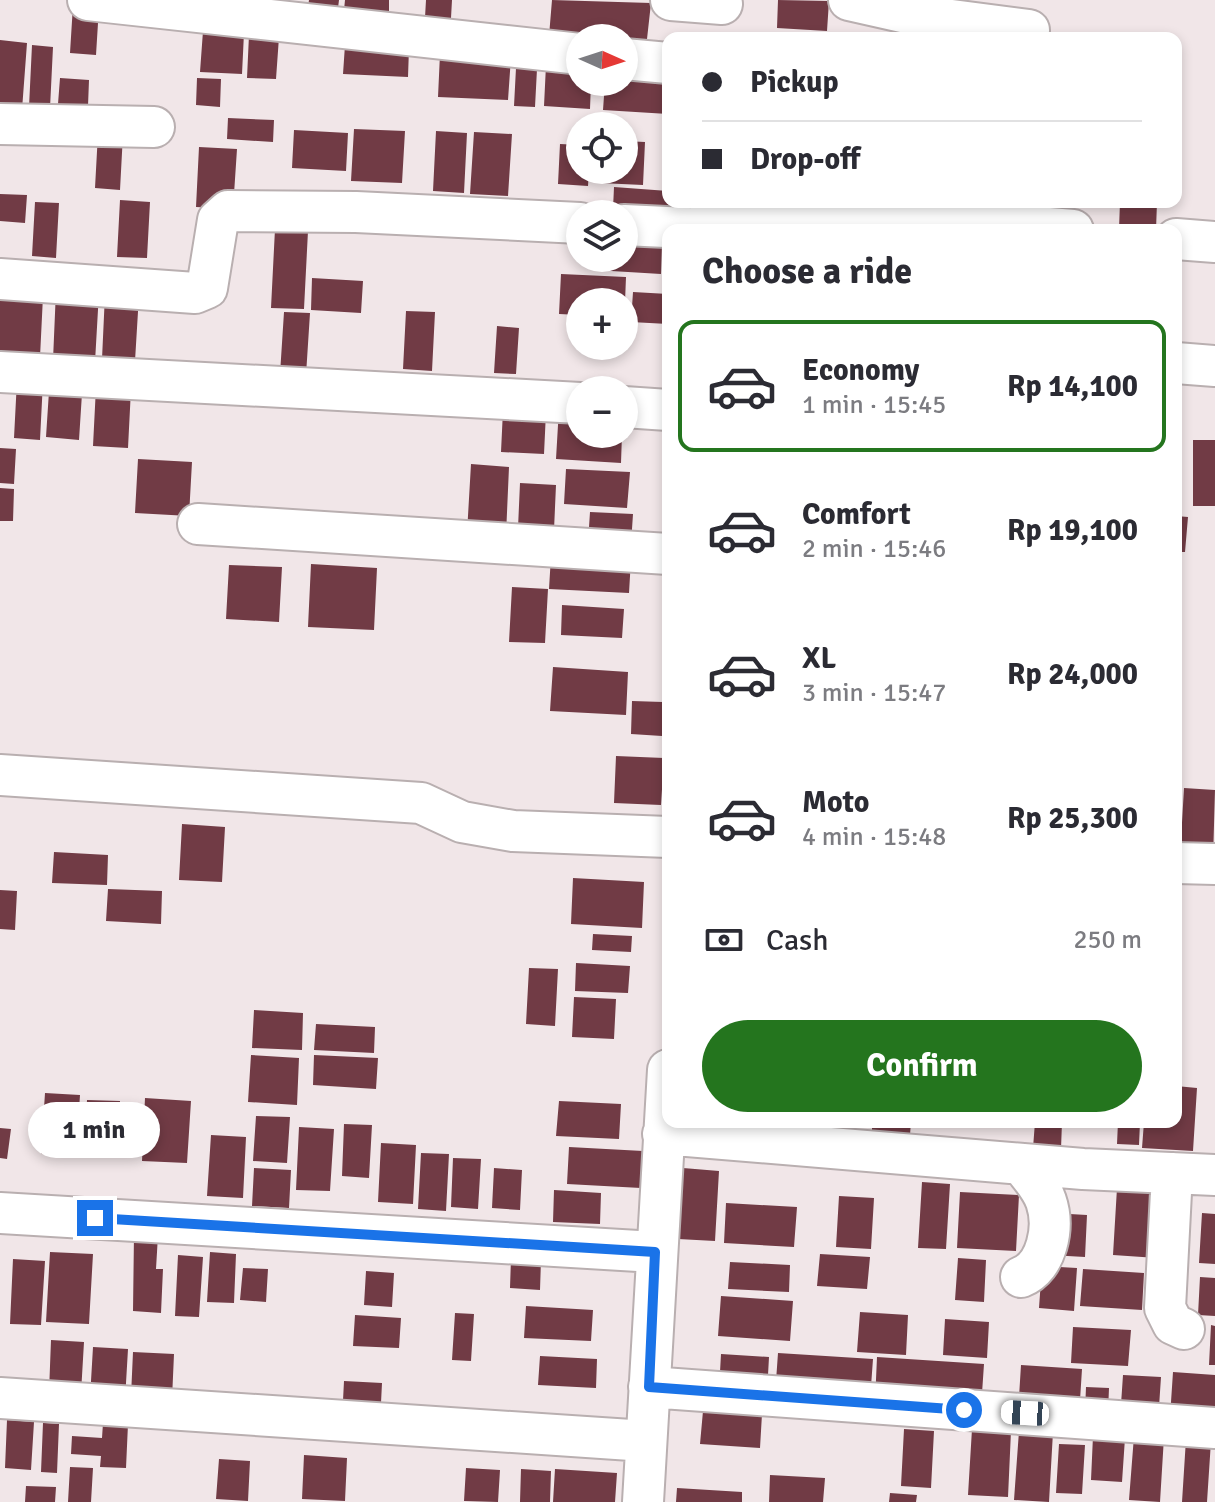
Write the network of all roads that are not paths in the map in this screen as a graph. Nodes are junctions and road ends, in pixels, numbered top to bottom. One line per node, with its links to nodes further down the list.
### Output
1 (88, 0): 5 (street)
2 (671, 0): 4 (street)
3 (849, 0): 6 (street)
4 (721, 14)
5 (402, 18): 7 (street)
6 (1029, 30)
7 (566, 51)
8 (638, 60): 9 (street)
9 (662, 62)
10 (0, 124): 11 (street)
11 (154, 127)
12 (710, 217): 14 (street); 15 (street)
13 (566, 222): 18 (street)
14 (638, 224)
15 (1001, 224)
16 (1182, 239): 17 (street)
17 (1215, 242)
18 (0, 279)
19 (1182, 363): 20 (street)
20 (1215, 366)
21 (0, 372): 22 (street)
22 (566, 402)
23 (638, 408): 24 (street)
24 (662, 410)
25 (198, 524): 26 (street)
26 (662, 554)
27 (0, 775): 28 (street)
28 (662, 837)
29 (1182, 863): 30 (street)
30 (1215, 864)
31 (663, 1128): 32 (street)
32 (663, 1134): 33 (street); 37 (street)
33 (1028, 1172): 34 (street); 38 (street)
34 (1172, 1173): 35 (street); 39 (street)
35 (1215, 1175)
36 (0, 1213): 37 (street)
37 (655, 1252): 40 (street)
38 (1021, 1277)
39 (1184, 1329)
40 (649, 1387): 42 (street); 43 (street)
41 (0, 1398): 43 (street)
42 (1215, 1428)
43 (646, 1441): 44 (street)
44 (643, 1502)

